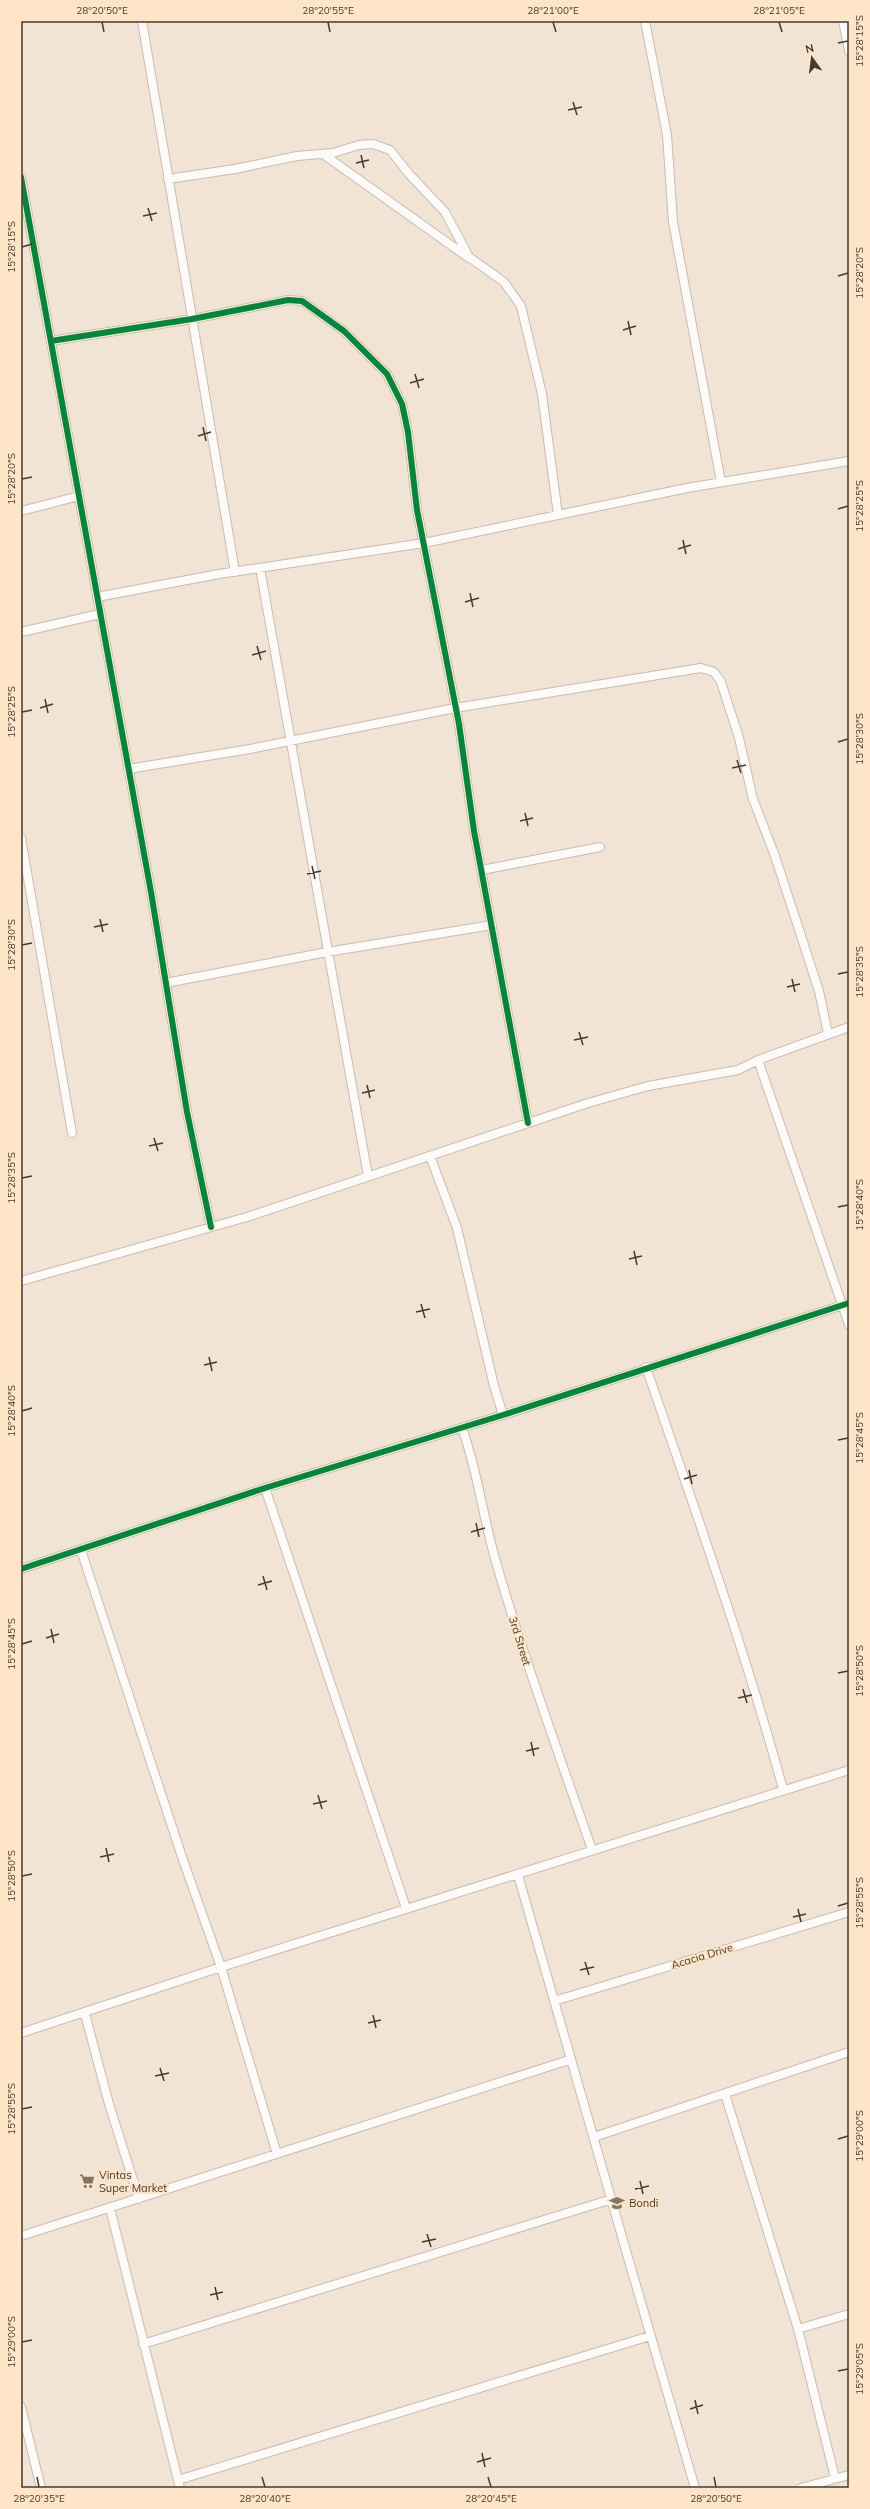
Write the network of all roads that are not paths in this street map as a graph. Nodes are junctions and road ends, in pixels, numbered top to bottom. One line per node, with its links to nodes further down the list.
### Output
1 (142, 21): 6 (street)
2 (645, 21): 12 (street)
3 (843, 21): 4 (street)
4 (848, 45)
5 (323, 154): 6 (street); 8 (street); 8 (street)
6 (168, 179): 9 (street)
7 (21, 181): 10 (street)
8 (474, 262): 15 (street)
9 (192, 319): 10 (street); 16 (street); 18 (street)
10 (51, 341): 13 (street)
11 (849, 461): 12 (street)
12 (721, 482): 15 (street)
13 (79, 496): 14 (street); 19 (street)
14 (21, 511)
15 (558, 515): 16 (street)
16 (424, 543): 17 (street); 22 (street)
17 (260, 568): 18 (street); 23 (street)
18 (235, 572): 19 (street)
19 (97, 597): 20 (street)
20 (100, 614): 21 (street); 24 (street)
21 (21, 632)
22 (456, 708): 23 (street); 27 (street); 32 (street)
23 (290, 742): 24 (street); 29 (street)
24 (128, 769): 30 (street)
25 (21, 838): 35 (street)
26 (600, 847): 27 (street)
27 (482, 870): 28 (street)
28 (492, 925): 29 (street); 34 (street)
29 (328, 952): 30 (street); 37 (street)
30 (166, 983): 38 (street)
31 (849, 1027): 32 (street)
32 (828, 1034): 33 (street)
33 (758, 1060): 34 (street); 40 (street)
34 (528, 1123): 36 (street)
35 (72, 1133)
36 (430, 1156): 37 (street); 43 (street)
37 (368, 1176): 38 (street)
38 (211, 1226): 39 (street)
39 (21, 1281)
40 (846, 1304): 41 (street); 42 (street)
41 (849, 1325)
42 (646, 1367): 43 (street); 49 (street)
43 (503, 1415): 44 (street)
44 (462, 1428): 45 (street); 50 (street, 3rd Street)
45 (265, 1488): 46 (street); 52 (street)
46 (81, 1550): 47 (street); 54 (street)
47 (21, 1569)
48 (849, 1770): 49 (street)
49 (783, 1789): 50 (street)
50 (592, 1850): 51 (street)
51 (518, 1875): 52 (street); 55 (street)
52 (406, 1908): 54 (street)
53 (849, 1912): 55 (street, Acacia Drive)
54 (221, 1967): 56 (street); 62 (street)
55 (554, 2001): 59 (street)
56 (85, 2014): 57 (street); 63 (street)
57 (21, 2033)
58 (849, 2052): 60 (street)
59 (569, 2060): 61 (street); 62 (street)
60 (725, 2094): 61 (street); 68 (street)
61 (594, 2137): 64 (street)
62 (278, 2154): 63 (street)
63 (139, 2199): 65 (street)
64 (612, 2199): 69 (street); 70 (street)
65 (110, 2208): 66 (street); 70 (street)
66 (21, 2236)
67 (849, 2314): 68 (street)
68 (798, 2329): 73 (street)
69 (650, 2336): 74 (street); 76 (street)
70 (143, 2344): 74 (street)
71 (21, 2407): 75 (street)
72 (849, 2475): 73 (street)
73 (835, 2478): 77 (street)
74 (179, 2484)
75 (41, 2488)
76 (695, 2488)
77 (801, 2488)

